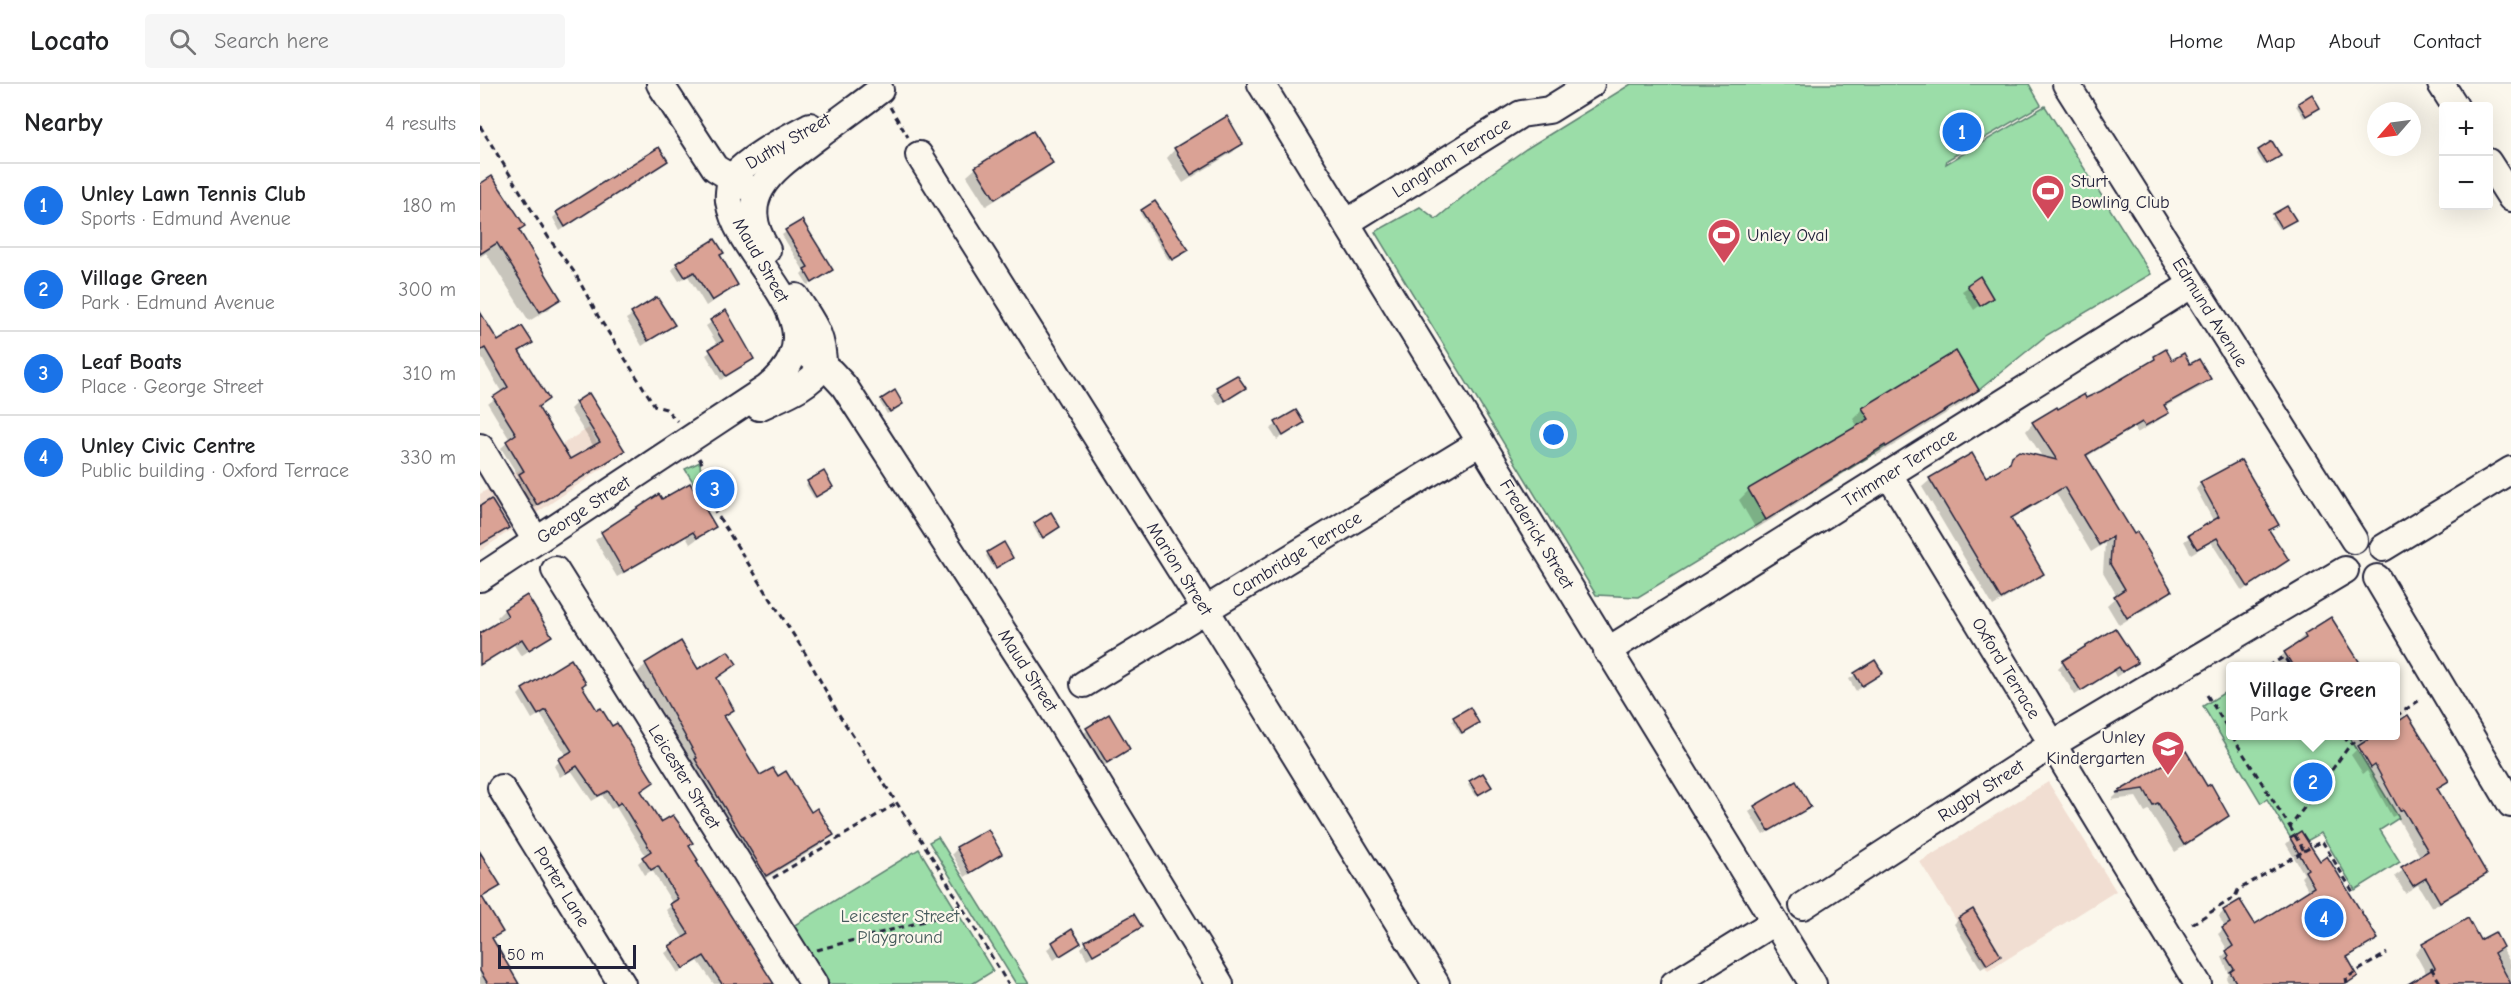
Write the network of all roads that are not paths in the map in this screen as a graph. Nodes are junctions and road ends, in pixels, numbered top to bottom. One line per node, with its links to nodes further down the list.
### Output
1 (660, 84): 10 (street, Maud Street)
2 (1261, 84): 13 (street, Frederick Street)
3 (1591, 84): 13 (street, Langham Terrace)
4 (2066, 84): 14 (street, Edmund Avenue)
5 (2441, 84): 7 (street)
6 (882, 86): 10 (street, Duthy Street); 11 (street, Duthy Street)
7 (2452, 102)
8 (919, 155): 29 (street, Marion Street)
9 (2493, 170): 12 (street)
10 (731, 178): 11 (street, Maud Street); 15 (street, Maud Street)
11 (758, 194): 16 (street, Maud Street)
12 (2511, 198)
13 (1346, 223): 18 (street, Frederick Street)
14 (2191, 285): 21 (street, Trimmer Terrace); 23 (street, Edmund Avenue)
15 (796, 345): 16 (street, Maud Street); 17 (street, George Street)
16 (823, 366): 17 (street, George Street); 39 (street, Maud Street)
17 (690, 442): 22 (street, George Street)
18 (1479, 443): 29 (street, Cambridge Terrace); 30 (street, Frederick Street)
19 (480, 447): 22 (street)
20 (2511, 470): 24 (street)
21 (1889, 476): 30 (street, Trimmer Terrace); 32 (street, Oxford Terrace)
22 (535, 539): 27 (street, George Street)
23 (2354, 540): 24 (street); 26 (street)
24 (2383, 548): 28 (street)
25 (555, 570): 38 (street, Leicester Street)
26 (2344, 570): 28 (street); 32 (street, Rugby Street)
27 (480, 578)
28 (2378, 578): 34 (street)
29 (1205, 610): 31 (street, Cambridge Terrace); 40 (street, Marion Street)
30 (1607, 651): 36 (street, Frederick Street)
31 (1084, 684)
32 (2053, 744): 35 (street, Rugby Street); 43 (street, Oxford Terrace)
33 (501, 788): 37 (street, Porter Lane)
34 (2511, 804)
35 (1803, 906)
36 (1774, 922): 41 (street); 42 (street, Frederick Street)
37 (622, 984)
38 (814, 984)
39 (1220, 984)
40 (1436, 984)
41 (1674, 984)
42 (1812, 984)
43 (2198, 984)

